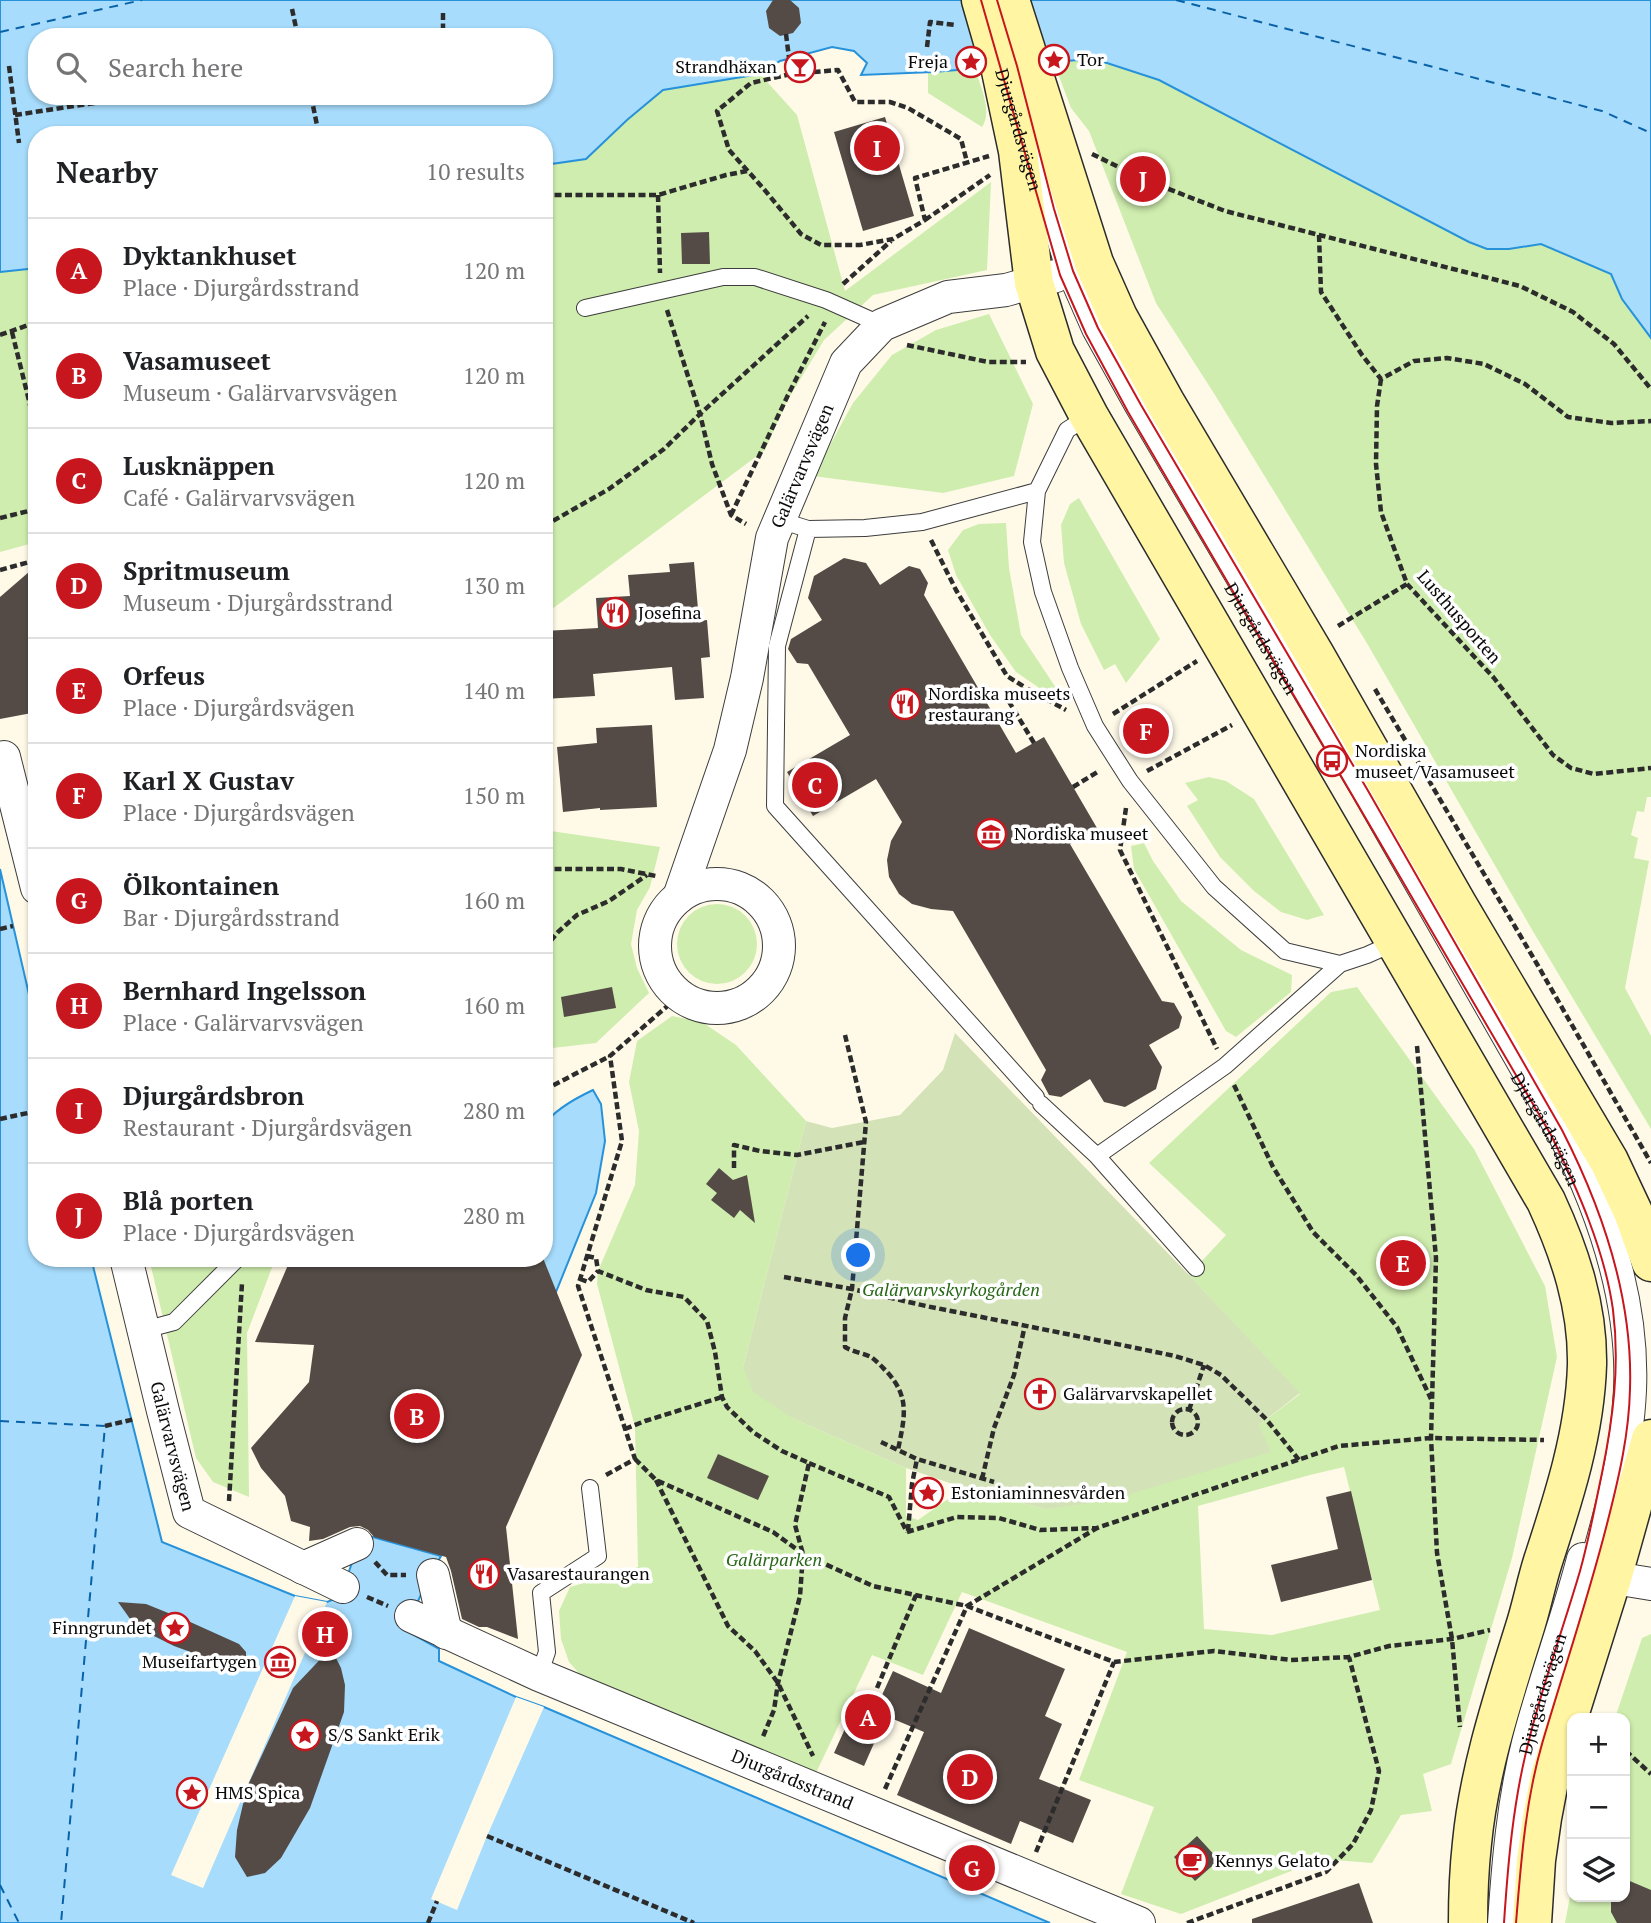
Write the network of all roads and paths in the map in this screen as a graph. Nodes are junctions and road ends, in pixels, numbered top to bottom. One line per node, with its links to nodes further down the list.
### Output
1 (997, 0): 11 (street)
2 (1010, 0): 11 (street)
3 (292, 9): 6 (path)
4 (443, 13): 7 (path)
5 (972, 13): 9 (path); 11 (street)
6 (296, 28)
7 (443, 28)
8 (786, 34): 12 (path)
9 (927, 47)
10 (9, 66): 15 (path)
11 (1016, 66): 28 (street, Djurgårdsvägen); 28 (street, Djurgårdsvägen)
12 (791, 74): 20 (path); 21 (path)
13 (84, 105): 15 (path)
14 (313, 105): 16 (path)
15 (15, 116): 17 (path)
16 (317, 126)
17 (19, 143)
18 (996, 153): 20 (path)
19 (1090, 153): 26 (path)
20 (967, 162): 25 (path)
21 (748, 171): 24 (path); 27 (path)
22 (996, 171): 25 (path)
23 (553, 195): 24 (path)
24 (658, 195): 29 (path)
25 (925, 220): 27 (path)
26 (1320, 235): 38 (path); 39 (path)
27 (893, 239): 30 (path)
28 (1065, 273): 34 (street, Galärvarvsvägen); 42 (street, Djurgårdsvägen); 90 (street, Djurgårdsvägen); 99 (street, Djurgårdsvägen)
29 (660, 274)
30 (826, 300): 32 (lane); 34 (lane); 41 (path); 46 (path)
31 (666, 306): 41 (path)
32 (585, 308)
33 (28, 326): 35 (path)
34 (876, 331): 37 (path); 50 (street, Galärvarvsvägen)
35 (12, 332): 36 (path); 40 (path)
36 (0, 335)
37 (1030, 363)
38 (1381, 379): 43 (path); 53 (path, Lusthusporten)
39 (1651, 389)
40 (28, 397)
41 (700, 414): 46 (path); 48 (path)
42 (1089, 416): 44 (lane); 75 (street, Djurgårdsvägen)
43 (1651, 421)
44 (1037, 491): 49 (lane); 59 (lane)
45 (28, 511): 47 (path)
46 (731, 515): 50 (path)
47 (0, 518)
48 (553, 521)
49 (922, 522): 50 (lane); 57 (path)
50 (786, 529): 66 (street, Galärvarvsvägen); 86 (lane)
51 (28, 562): 52 (path)
52 (0, 570)
53 (1407, 584): 54 (path); 63 (path, Lusthusporten)
54 (1344, 638)
55 (1206, 655): 59 (path)
56 (1372, 684): 87 (path)
57 (1026, 688): 59 (path); 60 (path)
58 (1233, 724): 64 (path)
59 (1095, 726): 62 (lane)
60 (1034, 743)
61 (4, 757): 67 (street)
62 (1116, 760): 64 (lane); 65 (path)
63 (1651, 768)
64 (1129, 781): 76 (lane); 81 (path)
65 (1073, 787)
66 (700, 838): 70 (street); 71 (street, Galärvarvsvägen)
67 (28, 852)
68 (553, 869): 69 (path)
69 (648, 874): 71 (path); 74 (path)
70 (725, 884): 71 (street); 77 (street)
71 (682, 889): 77 (street, Galärvarvsvägen)
72 (13, 926): 73 (path)
73 (0, 929)
74 (553, 938)
75 (1394, 943): 76 (lane); 99 (street, Djurgårdsvägen)
76 (1339, 964): 81 (lane)
77 (680, 995): 80 (path)
78 (845, 1035): 85 (path)
79 (1423, 1045): 104 (path)
80 (610, 1056): 82 (path); 89 (path)
81 (1225, 1066): 86 (lane); 104 (path)
82 (553, 1085)
83 (28, 1113): 84 (path)
84 (0, 1119)
85 (864, 1142): 88 (path); 98 (path)
86 (1097, 1156): 94 (lane)
87 (1651, 1163)
88 (734, 1168)
89 (587, 1256): 95 (path); 97 (path)
90 (1651, 1262)
91 (128, 1267): 101 (street, Galärvarvsvägen)
92 (238, 1267): 101 (lane)
93 (240, 1267): 123 (path)
94 (1196, 1268)
95 (598, 1271): 97 (path); 103 (path)
96 (784, 1278): 98 (path)
97 (580, 1279): 108 (path)
98 (852, 1289): 100 (path); 113 (path)
99 (1618, 1308): 112 (street, Djurgårdsvägen); 130 (street, Djurgårdsvägen)
100 (1025, 1325): 102 (path); 118 (path)
101 (144, 1330): 123 (street, Galärvarvsvägen)
102 (1204, 1365): 105 (path); 116 (path)
103 (722, 1397): 108 (path); 117 (path)
104 (1430, 1399): 109 (path)
105 (1189, 1410): 105 (path)
106 (131, 1420): 107 (path)
107 (106, 1426)
108 (625, 1429): 114 (path)
109 (1430, 1438): 112 (path); 116 (path); 138 (path)
110 (1651, 1439): 130 (street, Djurgårdsvägen)
111 (881, 1442): 113 (path)
112 (1576, 1446): 127 (street, Djurgårdsvägen)
113 (898, 1450): 115 (path)
114 (635, 1459): 119 (path); 121 (path)
115 (918, 1459): 118 (path); 124 (path)
116 (1299, 1460): 122 (path)
117 (808, 1463): 124 (path); 126 (path)
118 (982, 1479): 120 (path)
119 (656, 1480): 126 (path); 142 (path)
120 (994, 1482)
121 (590, 1489): 141 (lane)
122 (1097, 1528): 124 (path); 134 (path)
123 (228, 1530): 128 (street, Galärvarvsvägen)
124 (908, 1532)
125 (357, 1544): 128 (street); 129 (path)
126 (803, 1553): 133 (path); 142 (path)
127 (1542, 1563): 130 (street); 157 (street, Djurgårdsvägen)
128 (303, 1568): 132 (street, Galärvarvsvägen)
129 (433, 1575): 137 (street)
130 (1595, 1575): 131 (street); 158 (street, Djurgårdsvägen); 159 (street, Djurgårdsvägen); 160 (street, Djurgårdsvägen)
131 (1651, 1584)
132 (344, 1587): 135 (path)
133 (916, 1595): 134 (path); 143 (path)
134 (967, 1606): 140 (path); 149 (path)
135 (411, 1616): 137 (street, Djurgårdsstrand)
136 (1491, 1629): 138 (path)
137 (446, 1633): 141 (street, Djurgårdsstrand)
138 (1452, 1639): 139 (path); 144 (path)
139 (1349, 1657): 140 (path); 156 (path)
140 (1114, 1662): 151 (path)
141 (539, 1675): 146 (street, Djurgårdsstrand)
142 (778, 1683): 146 (path); 148 (path)
143 (877, 1688)
144 (1461, 1732)
145 (1630, 1754): 147 (path)
146 (752, 1762): 148 (street, Djurgårdsstrand)
147 (1651, 1774)
148 (834, 1798): 149 (street, Djurgårdsstrand)
149 (874, 1815): 151 (street, Djurgårdsstrand)
150 (486, 1836): 154 (path)
151 (1025, 1876): 155 (street, Djurgårdsstrand)
152 (437, 1901): 153 (path)
153 (428, 1923)
154 (694, 1923)
155 (1139, 1923)
156 (1186, 1923)
157 (1468, 1923)
158 (1504, 1923)
159 (1516, 1923)
160 (1532, 1923)

